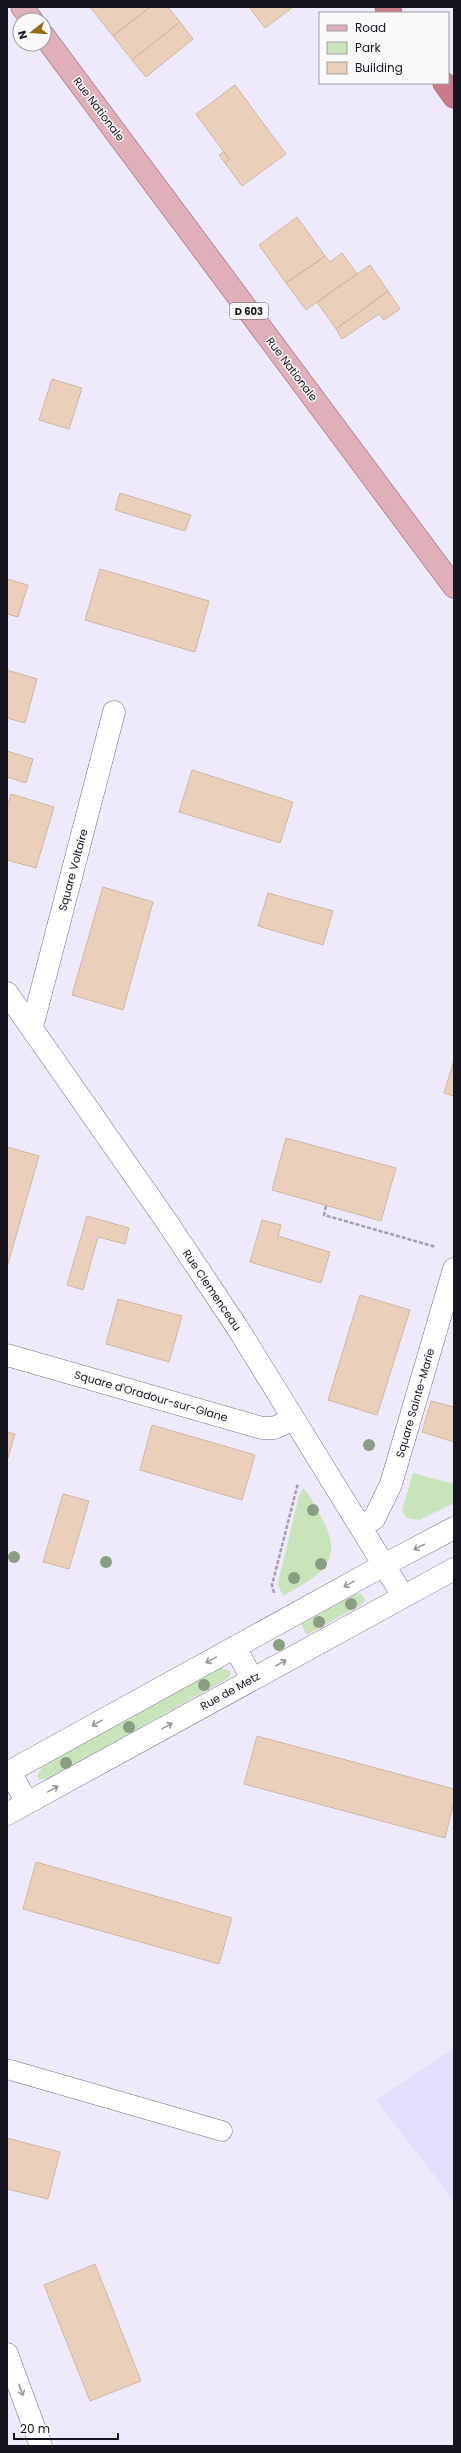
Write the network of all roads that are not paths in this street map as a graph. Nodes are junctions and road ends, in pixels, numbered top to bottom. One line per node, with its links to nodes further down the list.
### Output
1 (52, 47): 4 (main road, Rue Nationale / D 603)
2 (445, 84): 3 (highway)
3 (454, 97)
4 (454, 587)
5 (114, 712): 7 (street, Square Voltaire)
6 (7, 993): 7 (street, Rue Clemenceau)
7 (32, 1027): 10 (street, Rue Clemenceau)
8 (454, 1269): 11 (street, Square Sainte-Marie)
9 (7, 1355): 10 (street, Square d'Oradour-sur-Glane)
10 (293, 1419): 11 (street, Rue Clemenceau)
11 (360, 1525): 13 (street, Rue Clemenceau)
12 (454, 1528): 13 (street, one-way to 13)
13 (384, 1565): 15 (street, Rue Clemenceau); 16 (street, one-way to 16)
14 (454, 1569): 15 (street, Rue de Metz)
15 (403, 1596): 17 (street, Rue de Metz, one-way to 15)
16 (235, 1647): 17 (street); 18 (street, one-way to 18)
17 (252, 1679): 19 (street, Rue de Metz, one-way to 17)
18 (8, 1773): 19 (street)
19 (27, 1803): 20 (street, Rue de Metz)
20 (7, 1814)
21 (7, 2069): 22 (lane)
22 (222, 2131)
23 (7, 2354): 24 (street, one-way to 24)
24 (41, 2446)

